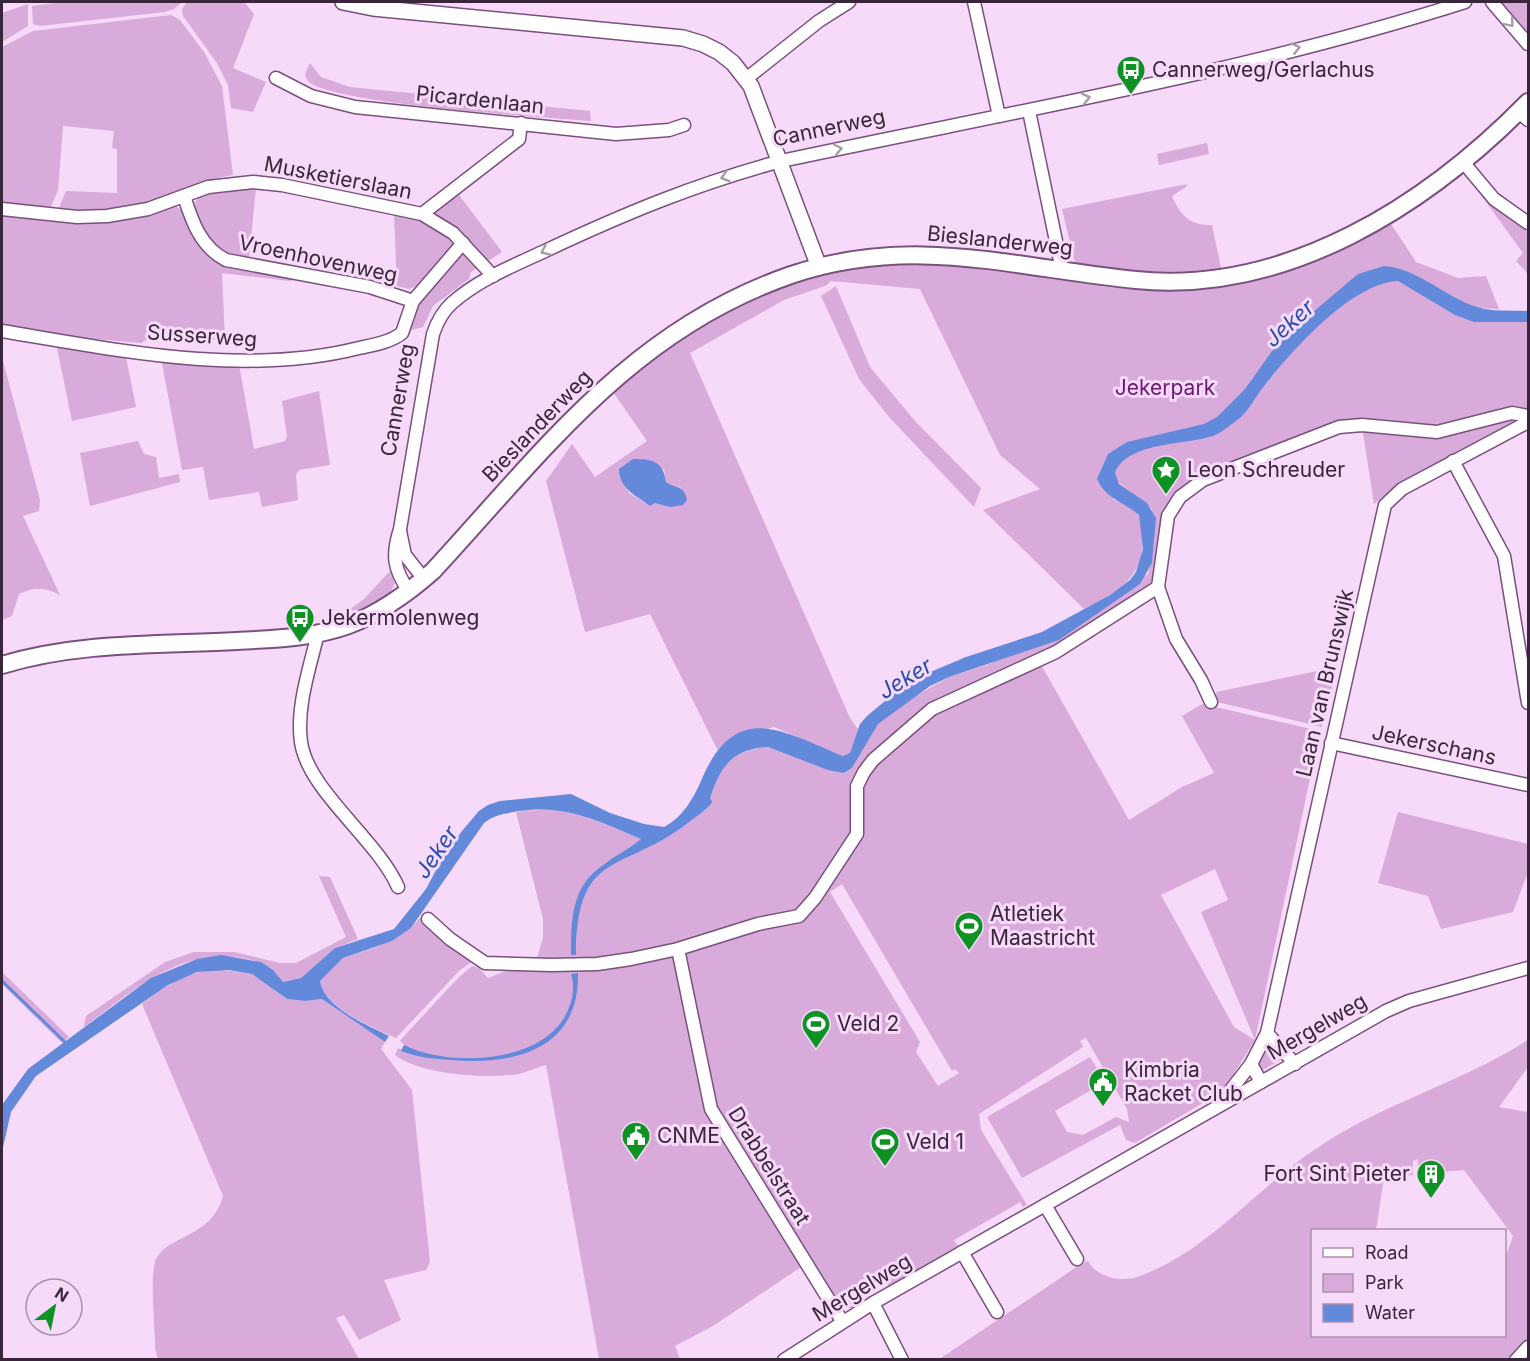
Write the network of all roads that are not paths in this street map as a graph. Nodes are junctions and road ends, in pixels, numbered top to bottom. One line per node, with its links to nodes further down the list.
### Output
1 (343, 2): 8 (street)
2 (849, 2): 8 (street)
3 (974, 2): 11 (street)
4 (1465, 2): 9 (street, Cannerweg, one-way to 4)
5 (1492, 2): 6 (street, one-way to 6)
6 (1528, 44)
7 (276, 78): 12 (street, Picardenlaan)
8 (747, 79): 14 (street)
9 (1029, 111): 11 (street, Cannerweg); 22 (street)
10 (1525, 112): 15 (main road, Bieslanderweg)
11 (999, 116): 14 (street, Cannerweg, one-way to 11)
12 (521, 123): 13 (street, Picardenlaan); 18 (street, Musketierslaan)
13 (684, 125)
14 (781, 161): 21 (street); 23 (street, Cannerweg, one-way to 23)
15 (1463, 162): 19 (street); 22 (main road, Bieslanderweg)
16 (184, 196): 17 (street); 18 (street, Musketierslaan); 24 (street, Vroenhovenweg)
17 (2, 209)
18 (422, 214): 20 (street)
19 (1528, 223)
20 (463, 243): 23 (street); 24 (street, Cannerweg)
21 (819, 267): 22 (main road, Bieslanderweg); 31 (main road, Bieslanderweg)
22 (1062, 270)
23 (492, 276): 30 (street, Cannerweg)
24 (413, 301): 26 (street, Cannerweg)
25 (2, 331): 26 (street, Susserweg)
26 (399, 335)
27 (1528, 416): 32 (street)
28 (1528, 422): 29 (street, Laan van Brunswijk)
29 (1453, 461): 37 (street); 38 (street, Laan van Brunswijk)
30 (400, 530): 31 (street, Cannerweg); 33 (street, Cannerweg)
31 (424, 579): 33 (main road)
32 (1158, 587): 36 (street); 42 (street)
33 (409, 591): 34 (main road)
34 (318, 633): 35 (main road); 40 (street)
35 (2, 665)
36 (1211, 702)
37 (1528, 703)
38 (1331, 743): 39 (street, Jekerschans); 44 (street, Laan van Brunswijk)
39 (1528, 785)
40 (398, 887)
41 (428, 919): 42 (street)
42 (678, 949): 54 (street, Drabbelstraat)
43 (1528, 968): 46 (street, Mergelweg)
44 (1267, 1033): 45 (street, Laan van Brunswijk); 46 (street)
45 (1251, 1064): 47 (street); 48 (street, Laan van Brunswijk)
46 (1295, 1064): 47 (street, Mergelweg)
47 (1261, 1082): 48 (street, Mergelweg)
48 (1226, 1101): 49 (street, Mergelweg)
49 (1045, 1204): 50 (street, Mergelweg); 51 (street)
50 (962, 1252): 52 (street, Mergelweg); 53 (street)
51 (1077, 1258)
52 (873, 1303): 54 (street, Mergelweg); 57 (street)
53 (997, 1312)
54 (842, 1321): 56 (street, Mergelweg)
55 (1528, 1347): 58 (street)
56 (784, 1359)
57 (902, 1359)
58 (1516, 1359)

